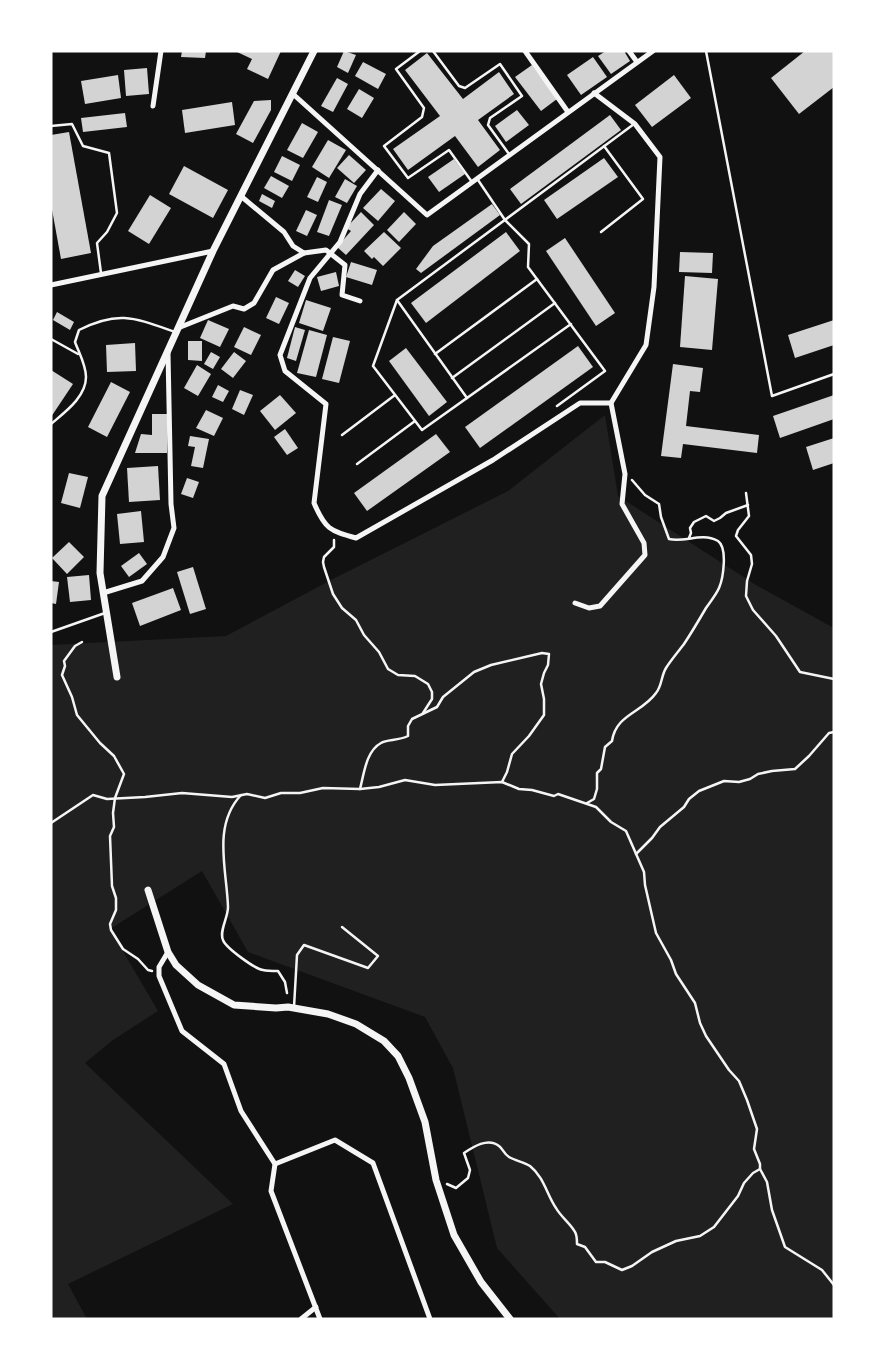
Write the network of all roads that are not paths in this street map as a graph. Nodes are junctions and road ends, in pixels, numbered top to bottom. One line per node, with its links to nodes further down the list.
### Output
1 (161, 51): 12 (street)
2 (314, 51): 10 (street)
3 (420, 51): 20 (lane)
4 (433, 51): 17 (lane)
5 (525, 51): 13 (street)
6 (629, 51): 9 (street)
7 (653, 51): 9 (street)
8 (706, 51): 39 (lane)
9 (637, 62): 11 (street)
10 (293, 94): 18 (street); 21 (street)
11 (594, 94): 13 (street); 14 (street)
12 (153, 106)
13 (568, 112): 17 (street)
14 (635, 124): 16 (lane); 43 (street)
15 (51, 126): 27 (lane)
16 (604, 146): 22 (lane); 23 (lane)
17 (510, 155): 19 (street)
18 (378, 170): 20 (street); 26 (street)
19 (477, 178): 20 (street); 22 (lane)
20 (472, 182)
21 (242, 197): 24 (street); 25 (street)
22 (505, 220): 28 (lane); 30 (lane)
23 (601, 232)
24 (213, 251): 27 (street); 34 (street)
25 (304, 254): 26 (street); 34 (street)
26 (330, 254): 31 (street); 43 (street)
27 (101, 274): 29 (street)
28 (537, 279): 32 (lane); 37 (lane)
29 (51, 285)
30 (397, 300): 37 (lane); 41 (lane)
31 (360, 301)
32 (555, 303): 33 (lane); 40 (lane)
33 (571, 324): 42 (lane); 44 (lane)
34 (177, 330): 36 (street); 38 (lane)
35 (51, 339): 38 (lane)
36 (168, 350): 49 (street); 49 (street)
37 (435, 354): 40 (lane)
38 (79, 355): 46 (lane)
39 (834, 374)
40 (452, 378): 42 (lane)
41 (395, 396): 45 (lane); 47 (lane)
42 (466, 398): 45 (lane)
43 (611, 403): 50 (street)
44 (557, 406)
45 (415, 421): 48 (lane)
46 (51, 424)
47 (342, 435)
48 (357, 464)
49 (103, 593): 51 (street)
50 (575, 603)
51 (107, 612): 52 (lane); 53 (street)
52 (51, 632)
53 (117, 677)
54 (148, 890): 56 (street)
55 (342, 927): 57 (lane)
56 (168, 952): 57 (street); 58 (street)
57 (291, 1008): 63 (street)
58 (275, 1164): 59 (street); 62 (street)
59 (316, 1307): 60 (street); 61 (street)
60 (301, 1319)
61 (320, 1319)
62 (430, 1319)
63 (510, 1319)

